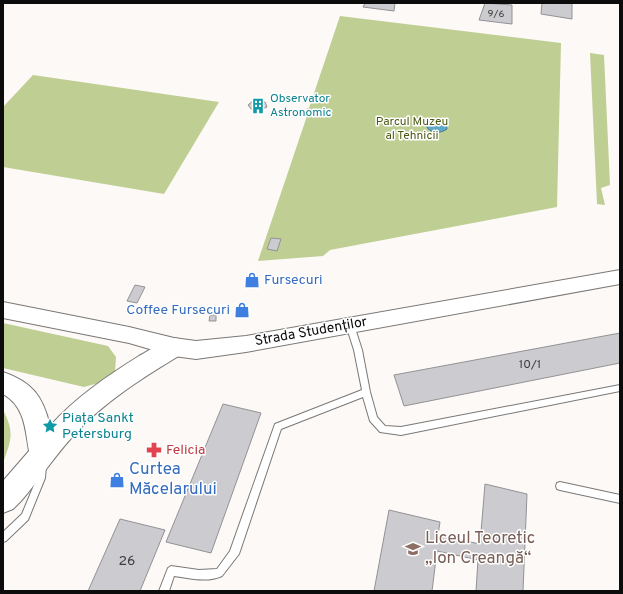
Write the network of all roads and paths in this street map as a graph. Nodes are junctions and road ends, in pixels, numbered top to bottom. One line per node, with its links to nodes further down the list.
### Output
1 (620, 277): 3 (main road, Strada Studenților)
2 (3, 310): 4 (main road, Strada Studenților)
3 (350, 325): 4 (main road, Strada Studenților); 7 (lane)
4 (174, 348): 8 (main road)
5 (3, 382): 8 (main road)
6 (620, 388): 7 (lane)
7 (366, 392): 13 (lane)
8 (43, 456): 11 (main road); 12 (lane)
9 (560, 486): 10 (lane)
10 (620, 499)
11 (3, 500)
12 (3, 538)
13 (164, 591)

